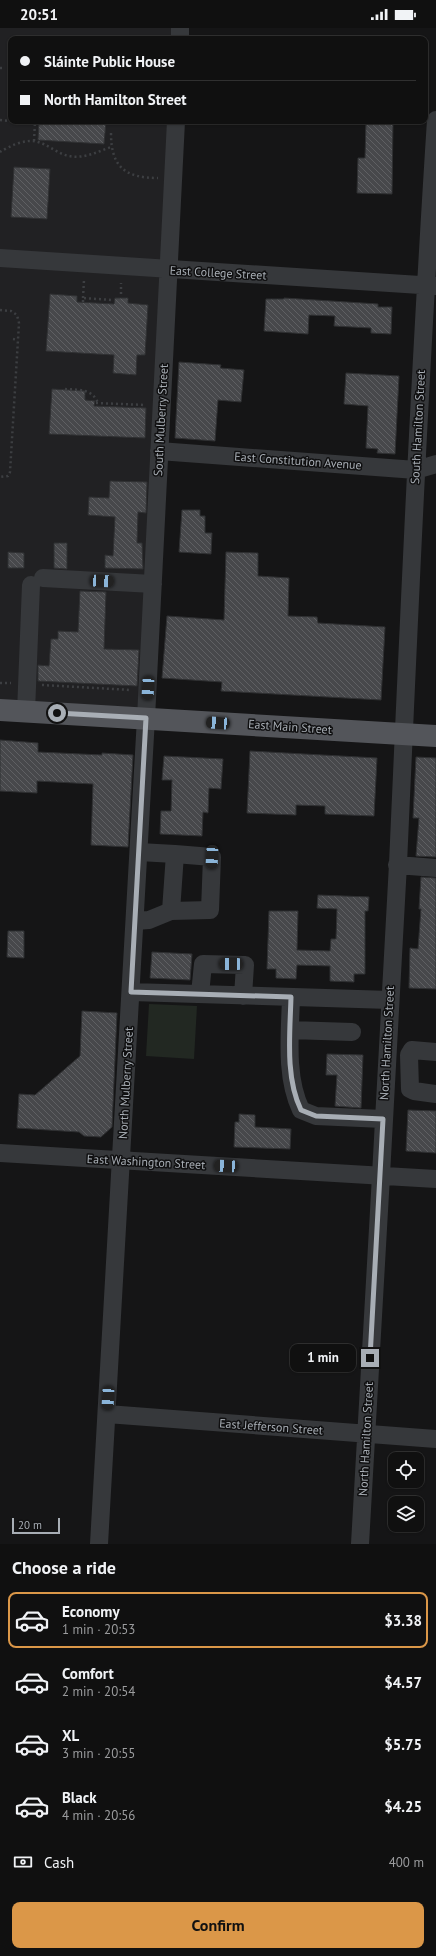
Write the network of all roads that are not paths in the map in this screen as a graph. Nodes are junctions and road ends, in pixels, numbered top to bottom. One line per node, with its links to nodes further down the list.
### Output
1 (436, 120): 5 (street, South Hamilton Street)
2 (176, 124): 4 (street, South Mulberry Street)
3 (0, 258): 4 (street, East College Street)
4 (170, 270): 5 (street, East College Street); 6 (street, South Mulberry Street)
5 (431, 285): 8 (street, South Hamilton Street)
6 (159, 451): 8 (street, East Constitution Avenue); 9 (street, South Mulberry Street)
7 (436, 464): 8 (street, East Constitution Avenue)
8 (416, 470): 13 (street, South Hamilton Street)
9 (152, 584): 11 (street); 12 (street, South Mulberry Street)
10 (0, 710): 11 (main road, East Main Street)
11 (26, 712): 12 (main road, East Main Street)
12 (146, 718): 13 (main road, East Main Street); 15 (street, North Mulberry Street)
13 (402, 734): 14 (main road, East Main Street); 17 (street, North Hamilton Street)
14 (436, 736)
15 (139, 852): 16 (street); 20 (street, North Mulberry Street)
16 (175, 854): 19 (street); 19 (street)
17 (398, 865): 18 (street); 25 (street, North Hamilton Street)
18 (436, 868)
19 (171, 911): 20 (street)
20 (135, 922): 21 (street, North Mulberry Street)
21 (131, 992): 22 (street); 32 (street, North Mulberry Street)
22 (200, 994): 23 (street); 23 (street)
23 (244, 996): 24 (street)
24 (291, 997): 25 (street); 26 (street)
25 (390, 1000): 30 (street, North Hamilton Street)
26 (290, 1030): 27 (street); 30 (street)
27 (352, 1032)
28 (436, 1052): 29 (street)
29 (436, 1094)
30 (383, 1119): 33 (street, North Hamilton Street)
31 (0, 1153): 32 (street, East Washington Street)
32 (121, 1160): 33 (street, East Washington Street); 35 (street, North Mulberry Street)
33 (380, 1176): 34 (street, East Washington Street); 36 (street, North Hamilton Street)
34 (436, 1179)
35 (107, 1414): 36 (street, East Jefferson Street); 38 (street, North Mulberry Street)
36 (366, 1434): 37 (street, East Jefferson Street); 39 (street, North Hamilton Street)
37 (436, 1439)
38 (99, 1544)
39 (360, 1544)

